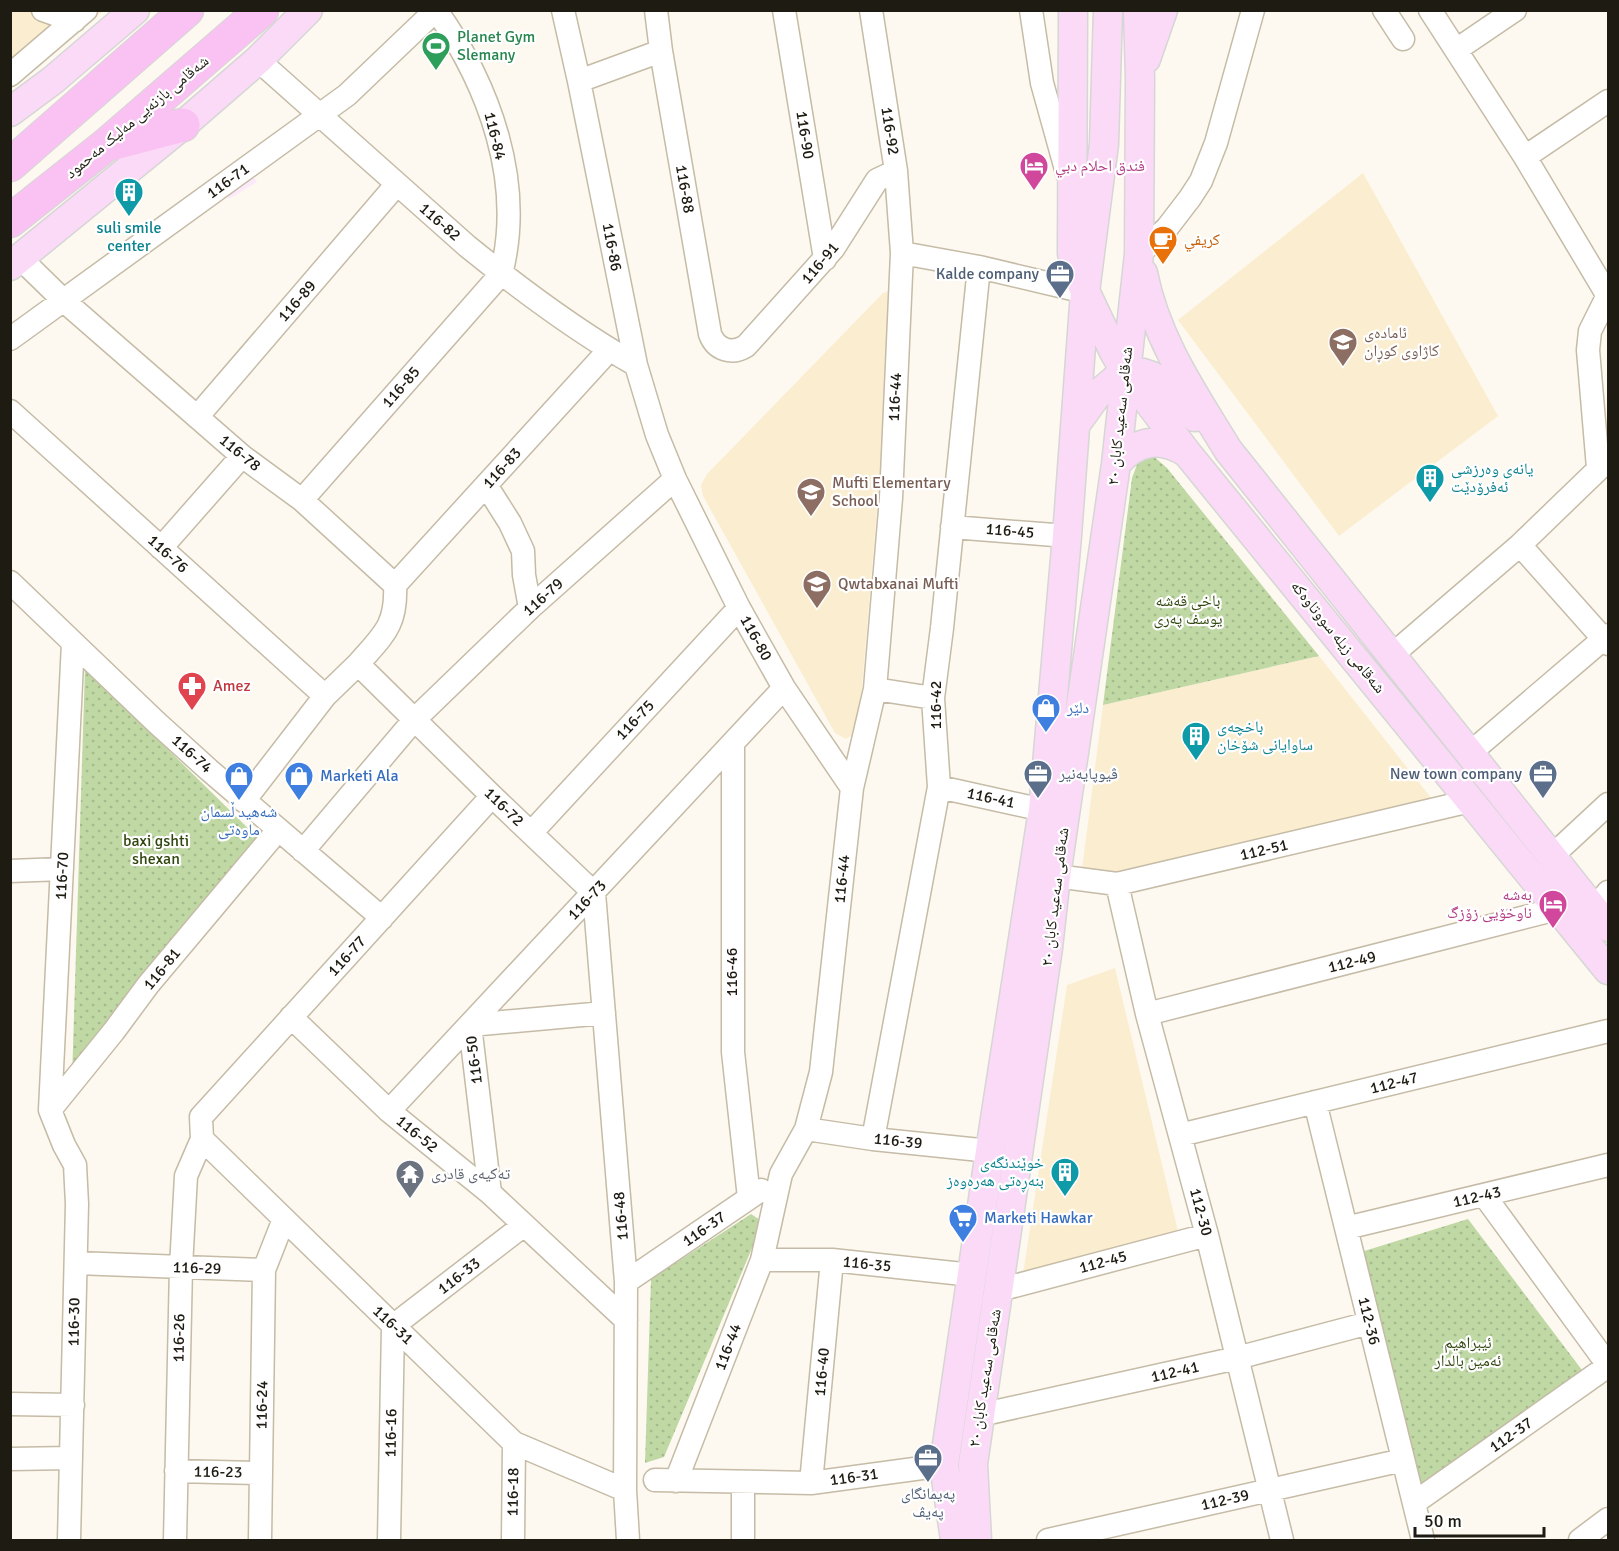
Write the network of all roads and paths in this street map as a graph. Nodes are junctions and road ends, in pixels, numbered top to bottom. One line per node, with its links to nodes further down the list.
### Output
1 (43, 10): 21 (street)
2 (135, 10): 31 (main road)
3 (187, 10): 36 (highway)
4 (262, 10): 34 (highway, شەقامی بازنەیی مەلیک مەحمود)
5 (308, 10): 25 (main road)
6 (436, 10): 32 (street, 116-71); 47 (street, 116-84)
7 (656, 10): 24 (street, 116-88)
8 (784, 10): 43 (street, 116-90)
9 (871, 10): 37 (street, 116-92)
10 (1031, 10): 39 (street)
11 (1073, 10): 39 (main road, شەقامی زیلە سووتاوەکە)
12 (1096, 10): 26 (main road)
13 (1108, 10): 26 (main road)
14 (1138, 10): 28 (main road)
15 (1163, 10): 28 (main road)
16 (1253, 10): 42 (street)
17 (1384, 10): 22 (street)
18 (1430, 10): 23 (street)
19 (1515, 10): 23 (street)
20 (562, 11): 29 (street, 116-86)
21 (80, 16): 27 (street)
22 (1403, 39)
23 (1456, 50): 35 (street)
24 (661, 51): 29 (street); 53 (street, 116-88)
25 (258, 60): 32 (street, 116-82); 33 (main road)
26 (1107, 64): 48 (main road, شەقامی سەعید کابان ٢٠)
27 (10, 75)
28 (1140, 78): 42 (main road)
29 (579, 81): 54 (street, 116-86)
30 (1608, 101): 35 (street)
31 (10, 112)
32 (318, 116): 38 (street, 116-82); 50 (street, 116-71)
33 (183, 125): 34 (highway); 44 (main road)
34 (106, 145): 40 (highway, شەقامی بازنەیی مەلیک مەحمود)
35 (1525, 157): 45 (street)
36 (10, 165)
37 (896, 171): 41 (street, 116-92); 43 (street, 116-91)
38 (397, 184): 47 (street, 116-82); 57 (street, 116-89)
39 (1071, 189): 48 (main road, شەقامی زیلە سووتاوەکە)
40 (10, 221)
41 (902, 253): 46 (street); 82 (street, 116-44)
42 (1139, 254): 55 (main road, شەقامی سەعید کابان ٢٠); 59 (main road, شەقامی زیلە سووتاوەکە)
43 (825, 259): 53 (street, 116-91)
44 (15, 262): 50 (street, 116-78)
45 (1601, 266): 49 (street)
46 (978, 267): 48 (street); 67 (street, 116-42)
47 (501, 273): 52 (street, 116-82); 66 (street, 116-85)
48 (1085, 292): 55 (main road, شەقامی زیلە سووتاوەکە); 58 (main road, شەقامی سەعید کابان ٢٠)
49 (1608, 295): 63 (street)
50 (63, 300): 51 (street, 116-71); 57 (street, 116-78)
51 (10, 339)
52 (609, 350): 54 (street, 116-82); 65 (street, 116-83)
53 (735, 351)
54 (636, 365): 64 (street, 116-86)
55 (1125, 371): 58 (main road); 59 (main road); 60 (main road, شەقامی زیلە سووتاوەکە); 62 (main road, شەقامی سەعید کابان ٢٠)
56 (10, 411): 70 (street, 116-76)
57 (197, 417): 61 (street, 116-78)
58 (1076, 423): 68 (main road, شەقامی سەعید کابان ٢٠)
59 (1228, 450): 75 (main road, شەقامی زیلە سووتاوەکە)
60 (1187, 453): 62 (main road); 76 (main road, شەقامی زیلە سووتاوەکە)
61 (242, 456): 66 (street, 116-78); 70 (street)
62 (1116, 464): 101 (main road, شەقامی سەعید کابان ٢٠)
63 (1603, 464): 69 (street)
64 (675, 479): 73 (street, 116-79); 74 (street, 116-80)
65 (486, 485): 72 (street, 116-83); 73 (street)
66 (302, 500): 72 (street, 116-78)
67 (952, 526): 68 (street, 116-45); 84 (street, 116-42)
68 (1067, 536): 94 (main road, شەقامی سەعید کابان ٢٠)
69 (1521, 545): 77 (street); 79 (street)
70 (161, 548): 83 (street, 116-76)
71 (10, 582): 78 (street, 116-74)
72 (395, 585): 80 (street)
73 (530, 608): 85 (street, 116-79)
74 (739, 608): 81 (street, 116-80); 96 (street, 116-75)
75 (1361, 615): 76 (main road); 79 (main road, شەقامی زیلە سووتاوەکە)
76 (1337, 636): 92 (main road, شەقامی زیلە سووتاوەکە)
77 (1607, 639): 87 (street)
78 (73, 642): 91 (street, 116-74); 99 (street, 116-70)
79 (1392, 655): 87 (main road, شەقامی زیلە سووتاوەکە)
80 (358, 664): 83 (street); 85 (street)
81 (784, 688): 86 (street, 116-73); 89 (street, 116-80)
82 (875, 689): 84 (street); 89 (street, 116-44)
83 (325, 696): 91 (street)
84 (933, 698): 88 (street, 116-42)
85 (414, 720): 90 (street, 116-72); 97 (street, 116-79)
86 (733, 745): 103 (street, 116-73); 126 (street, 116-46)
87 (1470, 753): 98 (main road, شەقامی زیلە سووتاوەکە)
88 (939, 787): 94 (street, 116-41); 120 (street, 116-42)
89 (852, 788): 118 (street, 116-44)
90 (492, 796): 96 (street, 116-72); 106 (street, 116-77)
91 (244, 801): 95 (street, 116-74)
92 (1470, 801): 102 (street, 112-51); 104 (main road, شەقامی زیلە سووتاوەکە)
93 (1608, 804): 98 (street)
94 (1043, 810): 107 (main road, شەقامی سەعید کابان ٢٠)
95 (278, 830): 97 (street, 116-74); 115 (street, 116-81)
96 (531, 832): 103 (street, 116-72)
97 (303, 851): 106 (street, 116-74)
98 (1552, 856): 105 (main road, شەقامی زیلە سووتاوەکە)
99 (62, 869): 100 (street); 115 (street, 116-70)
100 (10, 871)
101 (1056, 876): 102 (street, 112-51); 107 (main road, شەقامی سەعید کابان ٢٠)
102 (1117, 884): 110 (street, 112-30)
103 (594, 893): 109 (street, 116-48); 112 (street, 116-73)
104 (1557, 909): 108 (main road, شەقامی زیلە سووتاوەکە); 110 (street, 112-49)
105 (1604, 909)
106 (382, 918): 111 (street, 116-77)
107 (1035, 946): 121 (main road, شەقامی سەعید کابان ٢٠); 138 (main road, شەقامی سەعید کابان ٢٠)
108 (1608, 970)
109 (604, 1012): 112 (street, 116-50); 137 (street, 116-48)
110 (1147, 1014): 119 (street, 112-30)
111 (291, 1017): 116 (street, 116-52); 117 (street, 116-77)
112 (470, 1025): 116 (street, 116-73); 124 (street, 116-50)
113 (1608, 1031): 114 (street, 112-47)
114 (1315, 1102): 119 (street, 112-47); 129 (street, 112-36)
115 (50, 1110): 133 (street, 116-30)
116 (389, 1111): 124 (street, 116-52)
117 (202, 1128): 127 (street, 116-31); 134 (street, 116-26)
118 (806, 1129): 120 (street, 116-39); 123 (street, 116-44)
119 (1180, 1135): 130 (street, 112-30)
120 (873, 1139): 121 (street, 116-39)
121 (990, 1151): 136 (main road, شەقامی سەعید کابان ٢٠)
122 (1608, 1165): 125 (street, 112-43)
123 (781, 1174): 126 (street, 116-37); 131 (street, 116-44)
124 (490, 1193): 128 (street, 116-52)
125 (1484, 1195): 129 (street, 112-43); 143 (street)
126 (749, 1198): 137 (street, 116-37)
127 (284, 1219): 135 (street); 141 (street, 116-31)
128 (524, 1226): 139 (street, 116-52); 141 (street, 116-33)
129 (1346, 1228): 140 (street, 112-36)
130 (1207, 1235): 138 (street, 112-45); 142 (street, 112-30)
131 (762, 1260): 132 (street, 116-35); 154 (street, 116-44)
132 (832, 1260): 136 (street, 116-35); 156 (street, 116-40)
133 (76, 1263): 134 (street, 116-29); 145 (street, 116-30)
134 (181, 1267): 135 (street, 116-29); 152 (street, 116-26)
135 (264, 1270): 153 (street, 116-24)
136 (972, 1275): 151 (main road, شەقامی سەعید کابان ٢٠)
137 (626, 1282): 139 (street, 116-48)
138 (999, 1290): 146 (main road, شەقامی سەعید کابان ٢٠)
139 (626, 1320): 157 (street, 116-48)
140 (1370, 1323): 142 (street, 112-41); 150 (street, 112-36)
141 (393, 1326): 147 (street, 116-31); 164 (street, 116-16)
142 (1237, 1358): 146 (street, 112-41); 158 (street, 112-30)
143 (1608, 1366): 159 (street, 112-37)
144 (10, 1404): 145 (street)
145 (73, 1405): 148 (street, 116-30)
146 (980, 1415): 169 (main road, شەقامی سەعید کابان ٢٠)
147 (514, 1443): 157 (street, 116-31); 165 (street, 116-18)
148 (71, 1458): 149 (street); 161 (street, 116-30)
149 (10, 1459)
150 (1403, 1460): 158 (street, 112-39); 159 (street, 112-36)
151 (944, 1465): 156 (street, 116-31); 168 (main road, شەقامی سەعید کابان ٢٠)
152 (176, 1471): 153 (street, 116-23); 162 (street, 116-26)
153 (260, 1473): 163 (street, 116-24)
154 (665, 1481): 155 (street, 116-31)
155 (742, 1483): 156 (street, 116-31); 167 (street)
156 (811, 1483)
157 (625, 1490): 166 (street, 116-48)
158 (1270, 1490): 170 (street, 112-39); 171 (street, 112-30)
159 (1414, 1503): 172 (street, 112-36)
160 (1608, 1519): 173 (street)
161 (69, 1540)
162 (175, 1540)
163 (260, 1540)
164 (389, 1540)
165 (513, 1540)
166 (628, 1540)
167 (743, 1540)
168 (955, 1540)
169 (977, 1540)
170 (1048, 1540)
171 (1282, 1540)
172 (1423, 1540)
173 (1580, 1540)

